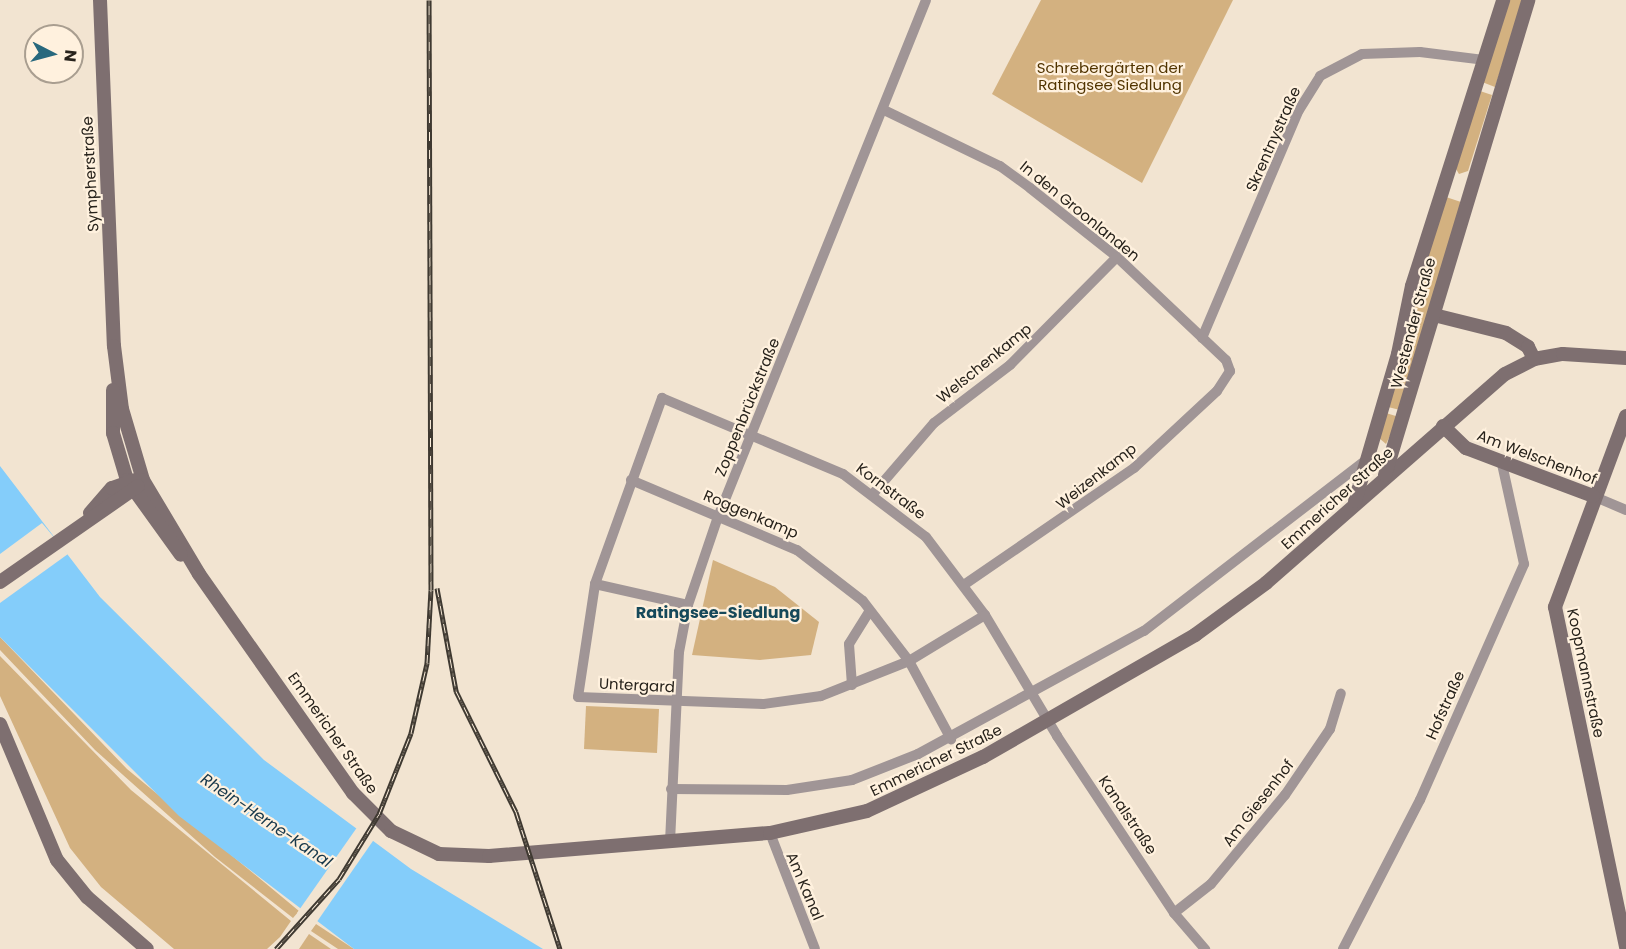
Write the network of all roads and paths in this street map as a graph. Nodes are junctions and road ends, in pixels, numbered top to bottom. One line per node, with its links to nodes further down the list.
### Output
1 (100, 0): 12 (main road, Sympherstraße)
2 (926, 0): 6 (street, Zoppenbrückstraße)
3 (1503, 0): 5 (main road, Westender Straße)
4 (1528, 0): 8 (main road, Westender Straße)
5 (1484, 60): 7 (main road, Westender Straße); 11 (street, Skrentnystraße)
6 (884, 110): 9 (street, In den Groonlanden); 19 (street, Zoppenbrückstraße)
7 (1449, 169): 8 (main road); 20 (main road, Westender Straße)
8 (1471, 179): 10 (main road, Westender Straße)
9 (1117, 257): 11 (street, In den Groonlanden); 29 (street, Welschenkamp)
10 (1434, 315): 14 (main road); 22 (main road, Westender Straße)
11 (1202, 338): 15 (street, In den Groonlanden)
12 (114, 346): 24 (main road, Sympherstraße); 25 (main road, Sympherstraße)
13 (1626, 358): 14 (main road, Emmericher Straße)
14 (1534, 359): 18 (main road, Emmericher Straße)
15 (1230, 371): 37 (street, Weizenkamp)
16 (662, 398): 19 (street, Kornstraße); 26 (street, Untergard)
17 (1626, 416): 30 (main road, Koopmannstraße)
18 (1443, 426): 21 (main road, Am Welschenhof); 22 (main road, Emmericher Straße)
19 (752, 435): 29 (street, Kornstraße); 32 (street, Zoppenbrückstraße)
20 (1368, 458): 22 (main road); 23 (street, Emmericher Straße); 27 (main road, Westender Straße)
21 (1502, 464): 30 (main road, Am Welschenhof); 59 (street, Hofstraße)
22 (1384, 476): 27 (main road, Emmericher Straße)
23 (1344, 478): 27 (street); 43 (street, Emmericher Straße)
24 (127, 480): 25 (main road); 28 (main road, Emmericher Straße); 33 (main road)
25 (143, 480): 28 (main road); 34 (main road, Emmericher Straße)
26 (631, 480): 32 (street, Roggenkamp); 36 (street, Untergard)
27 (1360, 492): 46 (main road, Emmericher Straße)
28 (133, 493): 33 (main road); 34 (main road, Emmericher Straße)
29 (873, 495): 37 (street, Kornstraße)
30 (1593, 496): 31 (street, Am Welschenhof); 55 (main road, Koopmannstraße)
31 (1626, 510)
32 (718, 517): 38 (street, Zoppenbrückstraße); 39 (street, Roggenkamp)
33 (85, 519): 35 (main road)
34 (199, 574): 53 (main road, Emmericher Straße)
35 (0, 582)
36 (595, 584): 38 (street); 45 (street, Untergard)
37 (964, 585): 40 (street, Kornstraße)
38 (688, 605): 45 (street, Zoppenbrückstraße)
39 (870, 611): 41 (street, Roggenkamp); 42 (street)
40 (985, 615): 41 (street, Untergard); 43 (street, Kornstraße)
41 (909, 661): 42 (street, Untergard); 48 (street, Roggenkamp)
42 (852, 686): 45 (street, Untergard)
43 (1035, 692): 46 (street, Kanalstraße); 48 (street, Emmericher Straße)
44 (1341, 694): 54 (street, Am Giesenhof)
45 (677, 702): 51 (street, Zoppenbrückstraße)
46 (1049, 720): 52 (main road, Emmericher Straße); 54 (street, Kanalstraße)
47 (0, 724): 50 (main road)
48 (951, 739): 51 (street, Emmericher Straße)
49 (0, 744): 50 (main road)
50 (24, 784): 56 (main road)
51 (671, 789): 53 (street, Zoppenbrückstraße)
52 (770, 833): 53 (main road, Emmericher Straße); 57 (street, Am Kanal)
53 (670, 842)
54 (1174, 913): 58 (street, Kanalstraße)
55 (1626, 947)
56 (147, 949)
57 (815, 949)
58 (1205, 949)
59 (1343, 949)

